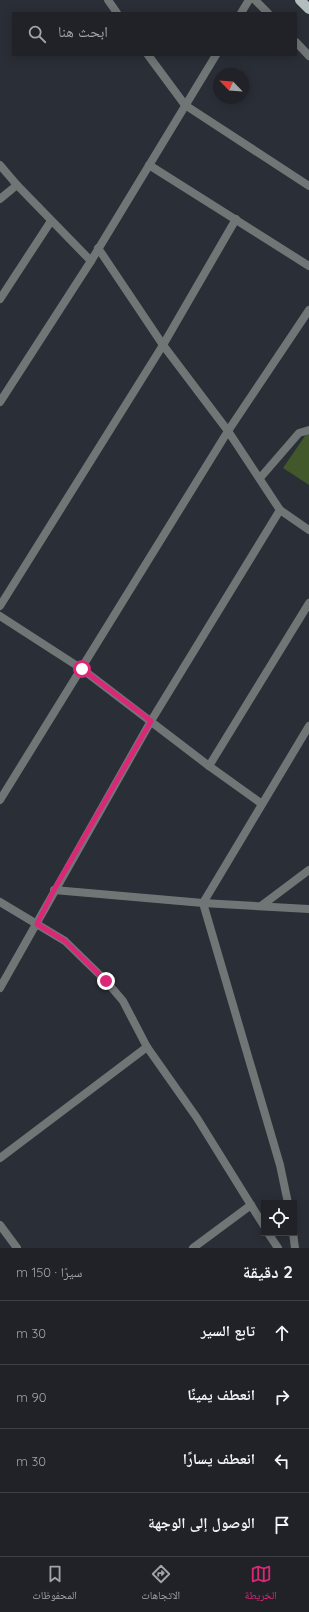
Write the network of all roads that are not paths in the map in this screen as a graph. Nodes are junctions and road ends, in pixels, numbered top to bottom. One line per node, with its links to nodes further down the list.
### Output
1 (108, 0): 6 (street)
2 (249, 0): 7 (street)
3 (255, 0): 8 (street)
4 (300, 0): 5 (main road)
5 (309, 9)
6 (116, 12)
7 (242, 12)
8 (267, 12)
9 (297, 43): 12 (street)
10 (149, 56): 13 (street)
11 (215, 56): 13 (street)
12 (309, 56)
13 (185, 105): 15 (street); 17 (street)
14 (0, 165): 16 (street)
15 (149, 165): 19 (street); 21 (street)
16 (17, 185): 18 (street); 20 (street)
17 (309, 186)
18 (0, 199)
19 (236, 219): 23 (street); 26 (street)
20 (51, 221): 22 (street); 24 (street)
21 (98, 248): 22 (street); 26 (street)
22 (90, 261): 27 (street)
23 (309, 266)
24 (0, 299)
25 (309, 310): 29 (street)
26 (163, 345): 29 (street); 34 (street)
27 (0, 402)
28 (309, 430): 30 (street)
29 (228, 431): 30 (street); 36 (street)
30 (260, 478): 31 (street)
31 (280, 510): 32 (street); 37 (street)
32 (309, 530)
33 (309, 603): 39 (street)
34 (0, 606)
35 (0, 616): 36 (street)
36 (82, 669): 37 (street); 40 (street)
37 (151, 721): 39 (street); 43 (street)
38 (309, 726): 41 (street)
39 (209, 766): 41 (street)
40 (0, 800)
41 (262, 804): 45 (street)
42 (309, 870): 46 (street)
43 (54, 890): 45 (street); 48 (street)
44 (0, 902): 48 (street)
45 (203, 903): 46 (street); 52 (street)
46 (261, 906): 47 (street)
47 (309, 909)
48 (37, 924): 49 (street); 50 (street)
49 (0, 988)
50 (147, 1047): 51 (street); 53 (street)
51 (0, 1158)
52 (287, 1200)
53 (251, 1205): 54 (street); 59 (street)
54 (261, 1221)
55 (0, 1225): 58 (street)
56 (270, 1236): 60 (street)
57 (293, 1236): 61 (street)
58 (17, 1248)
59 (193, 1248)
60 (278, 1248)
61 (295, 1248)

